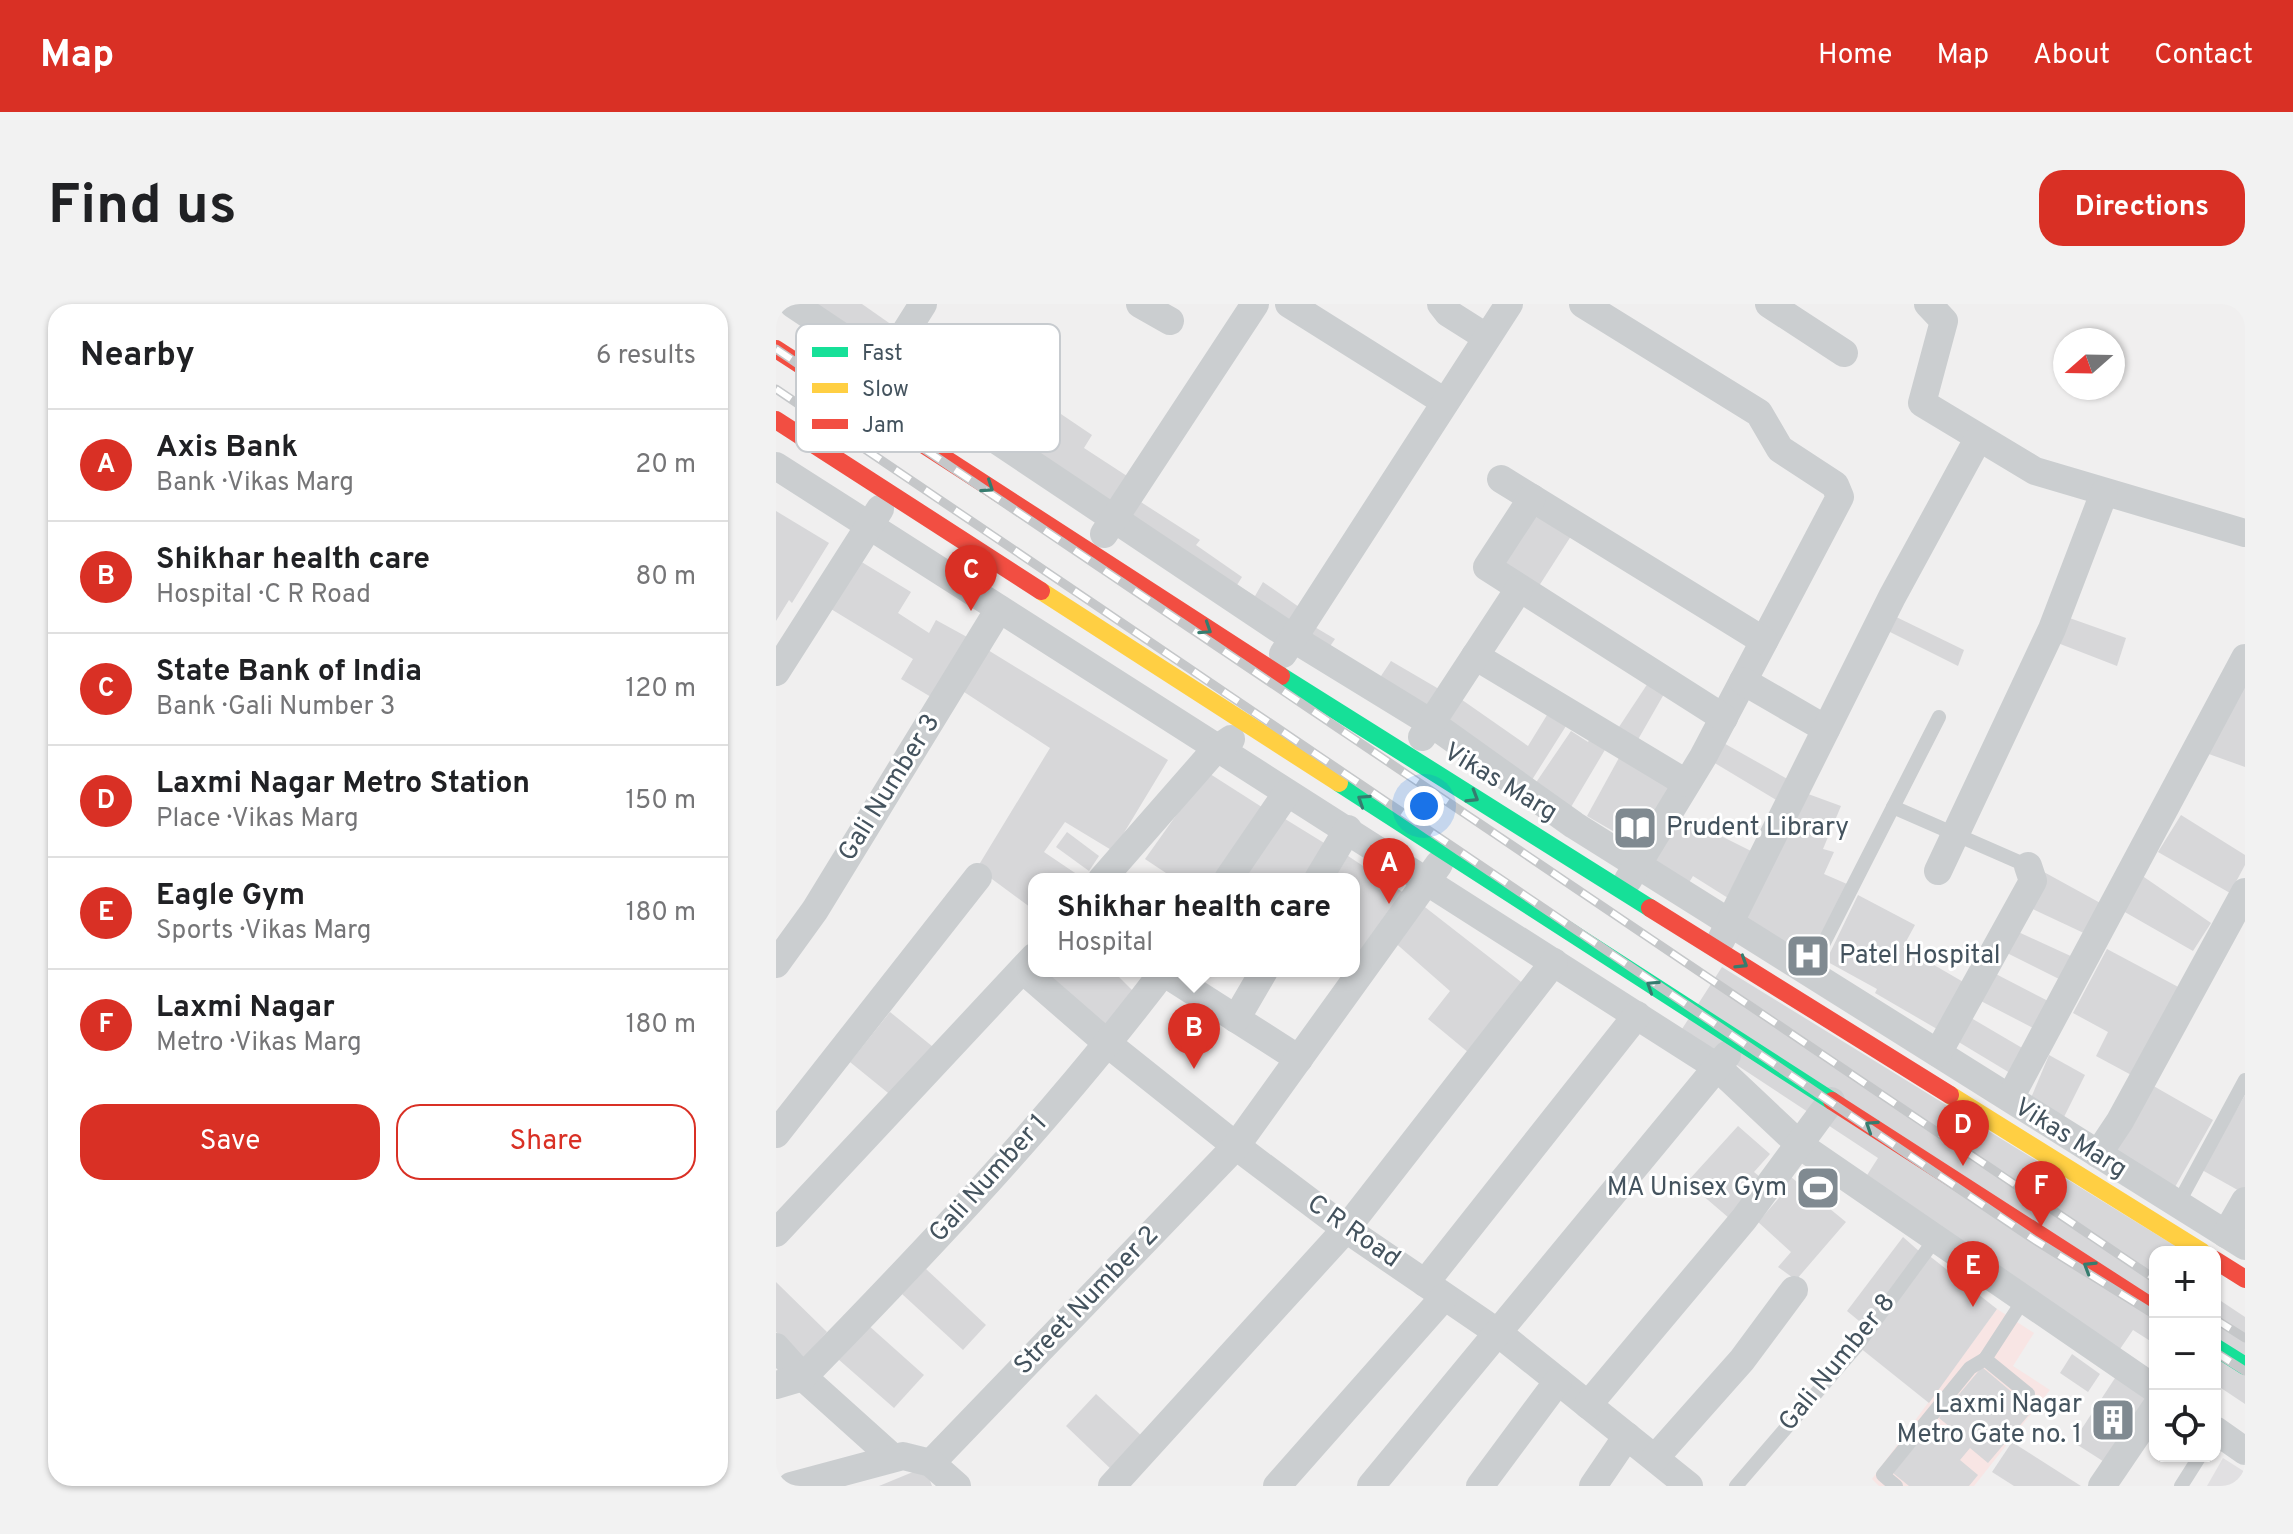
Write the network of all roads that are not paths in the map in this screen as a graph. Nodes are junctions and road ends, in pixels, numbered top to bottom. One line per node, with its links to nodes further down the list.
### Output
1 (793, 304): 13 (street)
2 (923, 304): 14 (street)
3 (1140, 304): 12 (street)
4 (1255, 304): 31 (street)
5 (1289, 304): 11 (street)
6 (1441, 304): 15 (street)
7 (1509, 304): 15 (street)
8 (1583, 304): 38 (street)
9 (1769, 304): 17 (street)
10 (1928, 304): 22 (street)
11 (1322, 312): 19 (street)
12 (1170, 321)
13 (822, 324)
14 (910, 324)
15 (1486, 337): 19 (street)
16 (776, 349): 18 (main road, Vikas Marg, one-way to 18)
17 (1844, 353)
18 (796, 362)
19 (1445, 402): 37 (street)
20 (776, 420): 21 (main road)
21 (796, 433)
22 (1978, 439): 29 (street); 48 (street)
23 (827, 452): 28 (main road)
24 (933, 452): 34 (main road, Vikas Marg, one-way to 34)
25 (1012, 452): 31 (street)
26 (776, 466): 32 (street)
27 (1501, 479): 30 (street)
28 (891, 492): 32 (street); 47 (main road)
29 (2104, 493): 33 (street); 55 (street)
30 (1532, 498): 35 (street); 38 (street)
31 (1113, 520): 34 (street); 37 (street)
32 (870, 525): 36 (street); 42 (street)
33 (2245, 533)
34 (1090, 555): 41 (main road, Vikas Marg, one-way to 41)
35 (1519, 589): 39 (street); 45 (street)
36 (999, 609): 49 (street); 70 (street, Gali Number 3)
37 (1294, 639): 41 (street); 46 (street)
38 (1764, 641): 43 (street)
39 (1475, 656): 46 (street); 51 (street)
40 (2245, 658): 86 (street)
41 (1270, 670): 50 (main road, Vikas Marg)
42 (776, 672)
43 (1743, 681): 45 (street); 48 (street)
44 (1939, 717): 53 (lane)
45 (1724, 718): 51 (street)
46 (1431, 723): 50 (street); 57 (street)
47 (1249, 726): 49 (street); 56 (main road, one-way to 47)
48 (1826, 729): 67 (street)
49 (1215, 750): 52 (street); 60 (street)
50 (1408, 758): 65 (main road, Vikas Marg, one-way to 65)
51 (1686, 783): 57 (street)
52 (1286, 794): 54 (street); 61 (street)
53 (1893, 807): 55 (lane); 71 (lane)
54 (1348, 829): 62 (street); 64 (street)
55 (1955, 834): 58 (lane); 59 (street)
56 (1446, 853): 64 (street, Street Number 2); 80 (main road, one-way to 56)
57 (1636, 864): 65 (street); 67 (street)
58 (2028, 866): 82 (street)
59 (1938, 871)
60 (1107, 873)
61 (1232, 873)
62 (1322, 873)
63 (978, 877): 88 (street)
64 (1428, 880): 68 (street); 72 (street, Street Number 2)
65 (1622, 889): 67 (main road, Vikas Marg)
66 (2245, 892): 91 (street)
67 (1723, 935): 71 (street); 97 (main road, Vikas Marg, one-way to 97)
68 (1554, 962): 78 (street); 94 (street)
69 (1028, 963): 95 (street)
70 (776, 964)
71 (1809, 972): 82 (street)
72 (1360, 974)
73 (1042, 977): 81 (street, C R Road)
74 (1160, 977): 81 (street, Gali Number 1)
75 (1172, 977): 79 (street)
76 (1260, 977): 79 (street)
77 (1358, 977): 83 (street, Street Number 2)
78 (1637, 1015): 84 (street); 100 (street)
79 (1236, 1019): 83 (street)
80 (1738, 1042): 84 (street); 87 (main road)
81 (1108, 1044): 89 (street, C R Road); 109 (street, Gali Number 1)
82 (1938, 1053): 86 (street)
83 (1299, 1059): 89 (street, Street Number 2)
84 (1717, 1067): 90 (street); 104 (street)
85 (2245, 1080): 93 (lane)
86 (2010, 1098): 91 (street)
87 (1831, 1101): 90 (street); 103 (main road, one-way to 87)
88 (776, 1134)
89 (1236, 1146): 94 (street, C R Road); 121 (street, Street Number 2)
90 (1801, 1146): 96 (street); 113 (street)
91 (2098, 1154): 93 (street)
92 (2245, 1201): 98 (street)
93 (2179, 1202): 98 (street)
94 (1346, 1229): 100 (street, C R Road); 125 (street)
95 (776, 1233)
96 (1936, 1238): 102 (street); 131 (lane, Gali Number 8)
97 (2193, 1246)
98 (2229, 1247): 99 (main road)
99 (2245, 1279)
100 (1435, 1290): 104 (street, C R Road); 126 (street)
101 (1794, 1290): 119 (street)
102 (2024, 1299): 107 (lane); 111 (street)
103 (2149, 1305)
104 (1497, 1332): 110 (street, C R Road); 127 (street)
105 (776, 1347): 109 (street)
106 (2221, 1351): 108 (main road)
107 (1985, 1359): 112 (lane); 132 (lane)
108 (2245, 1366)
109 (789, 1381): 118 (street)
110 (1558, 1381): 113 (street, C R Road); 128 (street)
111 (2149, 1385)
112 (2028, 1394)
113 (1588, 1405): 116 (street, C R Road)
114 (2149, 1417): 133 (street)
115 (2221, 1435): 117 (street)
116 (1627, 1436): 119 (street, C R Road); 129 (street)
117 (2245, 1451)
118 (892, 1457): 121 (street); 122 (street)
119 (1655, 1458): 130 (street, C R Road)
120 (2196, 1462): 134 (lane)
121 (931, 1463): 124 (street)
122 (864, 1476): 123 (street)
123 (791, 1486)
124 (957, 1486)
125 (1112, 1486)
126 (1277, 1486)
127 (1371, 1486)
128 (1480, 1486)
129 (1593, 1486)
130 (1689, 1486)
131 (1736, 1486)
132 (1896, 1486)
133 (2102, 1486)
134 (2181, 1486)

